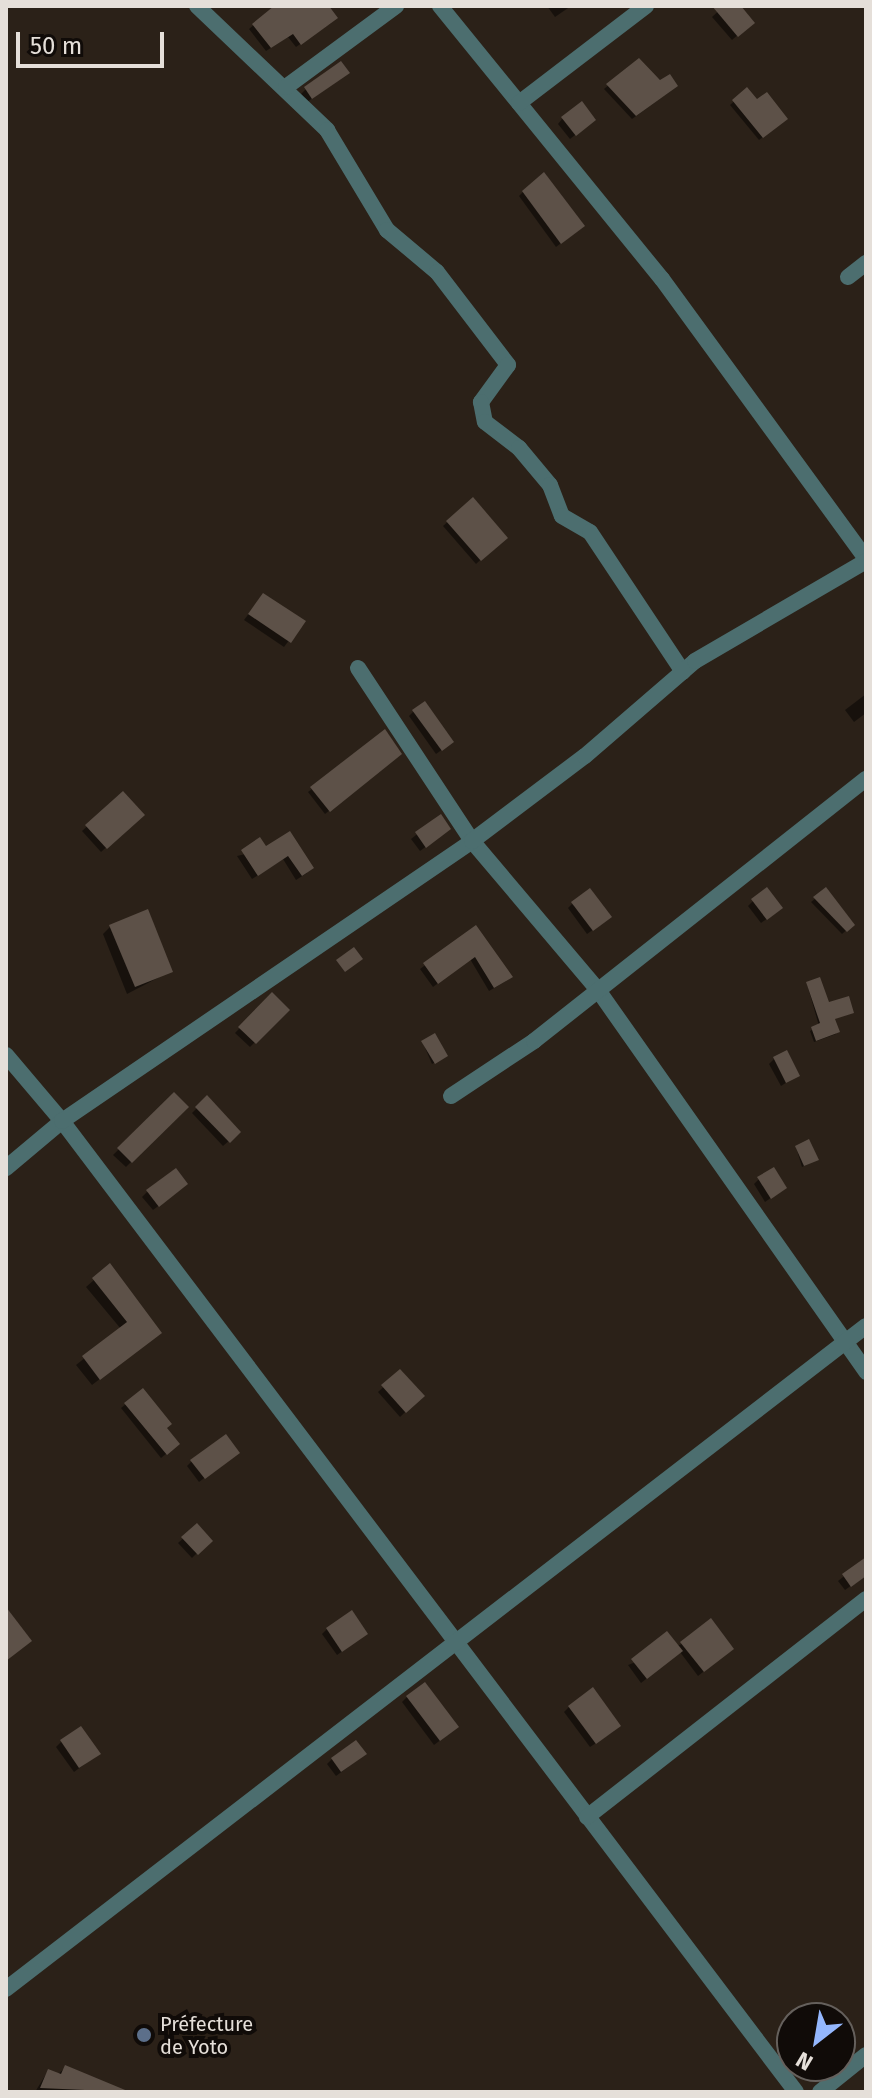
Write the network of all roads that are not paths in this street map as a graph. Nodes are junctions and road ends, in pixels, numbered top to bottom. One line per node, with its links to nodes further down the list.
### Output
1 (197, 6): 5 (street)
2 (396, 6): 5 (street)
3 (440, 6): 6 (street)
4 (646, 6): 6 (street)
5 (286, 87): 11 (street)
6 (519, 103): 9 (street)
7 (866, 263): 8 (street)
8 (848, 277)
9 (866, 560): 11 (street)
10 (358, 668): 13 (street)
11 (683, 672): 13 (street)
12 (866, 779): 14 (street)
13 (472, 841): 14 (street); 17 (street)
14 (598, 990): 16 (street); 20 (street)
15 (6, 1055): 17 (street)
16 (451, 1096)
17 (62, 1121): 18 (street); 23 (street)
18 (6, 1168)
19 (866, 1326): 20 (street)
20 (845, 1342): 21 (street); 23 (street)
21 (866, 1372)
22 (866, 1599): 24 (street)
23 (455, 1643): 24 (street); 25 (street)
24 (587, 1817): 27 (street)
25 (6, 1989)
26 (866, 2055): 28 (street)
27 (796, 2092)
28 (820, 2092)

